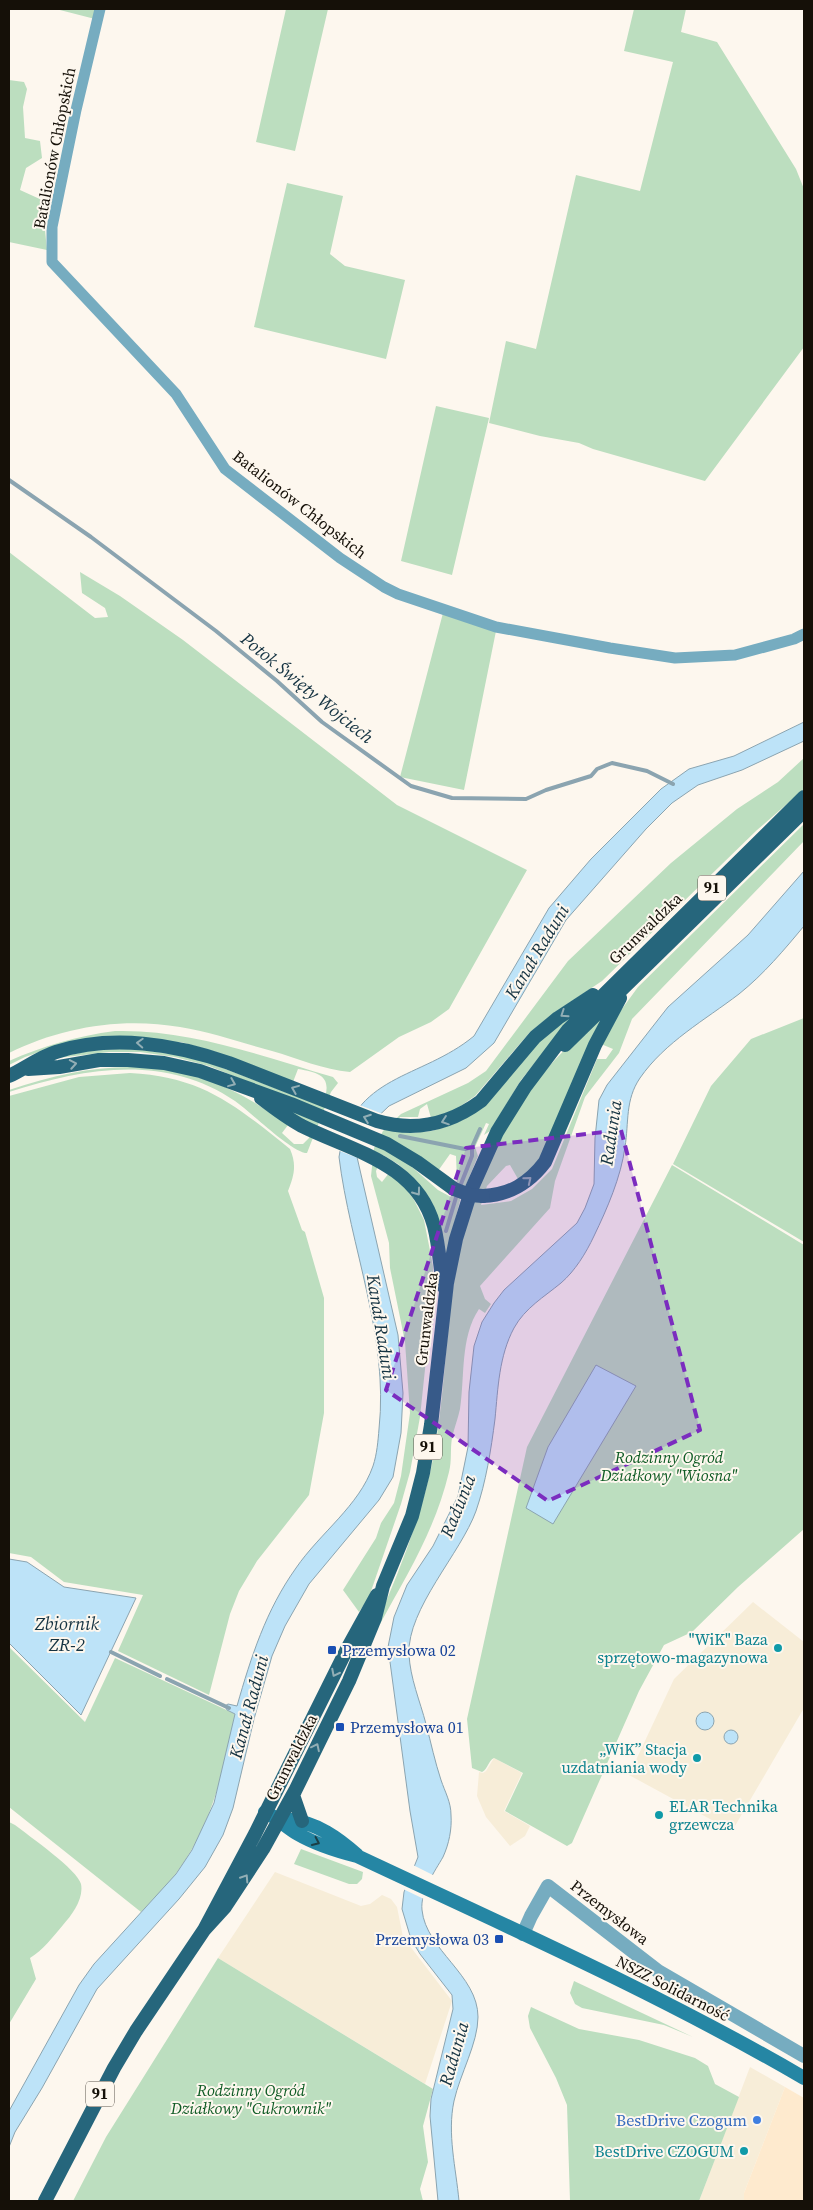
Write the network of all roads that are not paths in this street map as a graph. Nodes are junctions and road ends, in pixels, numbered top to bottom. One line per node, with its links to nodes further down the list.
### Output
1 (100, 9): 2 (street, Batalionów Chłopskich)
2 (804, 634)
3 (804, 797): 5 (main road, Grunwaldzka / 91)
4 (804, 810): 5 (main road, Grunwaldzka / 91)
5 (624, 980): 6 (main road, one-way to 6); 8 (main road, one-way to 5, bridge); 9 (main road, Grunwaldzka / 91)
6 (25, 1069): 7 (main road); 8 (main road, one-way to 8)
7 (9, 1076)
8 (251, 1091): 9 (main road, one-way to 9)
9 (445, 1302): 10 (main road, Grunwaldzka / 91)
10 (383, 1586): 11 (main road, Grunwaldzka / 91, one-way to 10); 12 (main road, Grunwaldzka / 91, one-way to 12)
11 (294, 1793): 13 (main road, Grunwaldzka / 91); 14 (main road)
12 (265, 1812): 13 (main road); 16 (main road, Grunwaldzka / 91)
13 (279, 1818): 14 (main road); 15 (main road, one-way to 15); 16 (main road, Grunwaldzka / 91, one-way to 13)
14 (302, 1821): 15 (main road)
15 (357, 1856): 17 (main road)
16 (204, 1930): 20 (main road, Grunwaldzka / 91)
17 (523, 1934): 18 (street, Przemysłowa); 19 (main road, NSZZ Solidarność)
18 (804, 2056)
19 (804, 2078)
20 (45, 2201)

